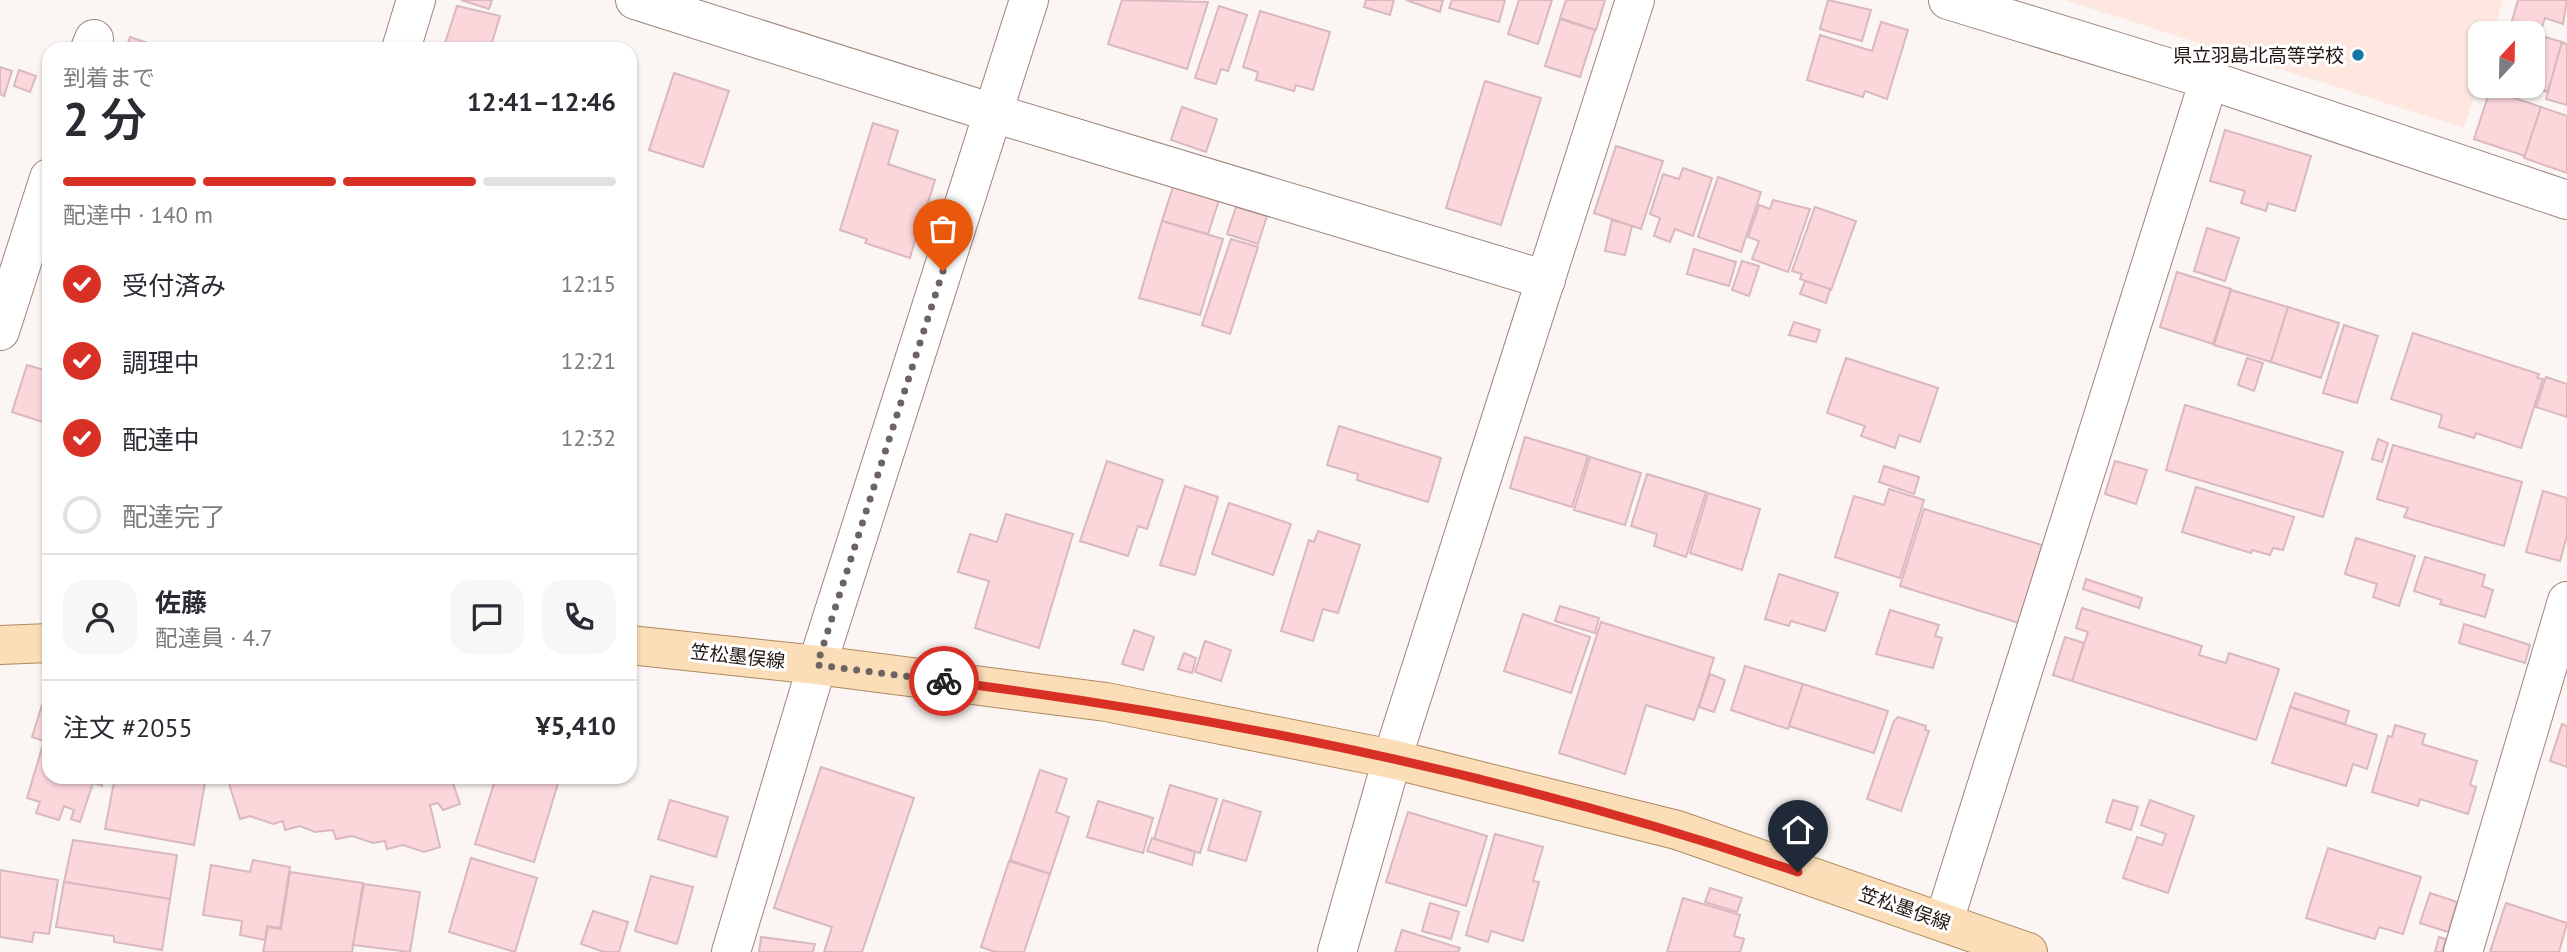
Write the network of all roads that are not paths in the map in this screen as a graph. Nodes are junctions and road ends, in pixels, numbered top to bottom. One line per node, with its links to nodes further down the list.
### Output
1 (416, 0): 6 (street)
2 (635, 0): 8 (street)
3 (1029, 0): 8 (street)
4 (1635, 0): 11 (street)
5 (1948, 0): 7 (street)
6 (403, 42)
7 (2209, 80): 10 (street); 19 (street)
8 (993, 113): 11 (street); 17 (street)
9 (42, 200): 12 (street)
10 (2567, 200)
11 (1546, 280): 18 (street)
12 (0, 331)
13 (2567, 601): 23 (street)
14 (42, 643): 15 (main road)
15 (0, 645)
16 (637, 646): 17 (main road, 笠松墨俣線)
17 (817, 665): 18 (main road, 笠松墨俣線); 20 (street)
18 (1392, 759): 19 (main road, 笠松墨俣線); 21 (street)
19 (1944, 921): 22 (main road, 笠松墨俣線)
20 (731, 952)
21 (1337, 952)
22 (2028, 952)
23 (2463, 952)

